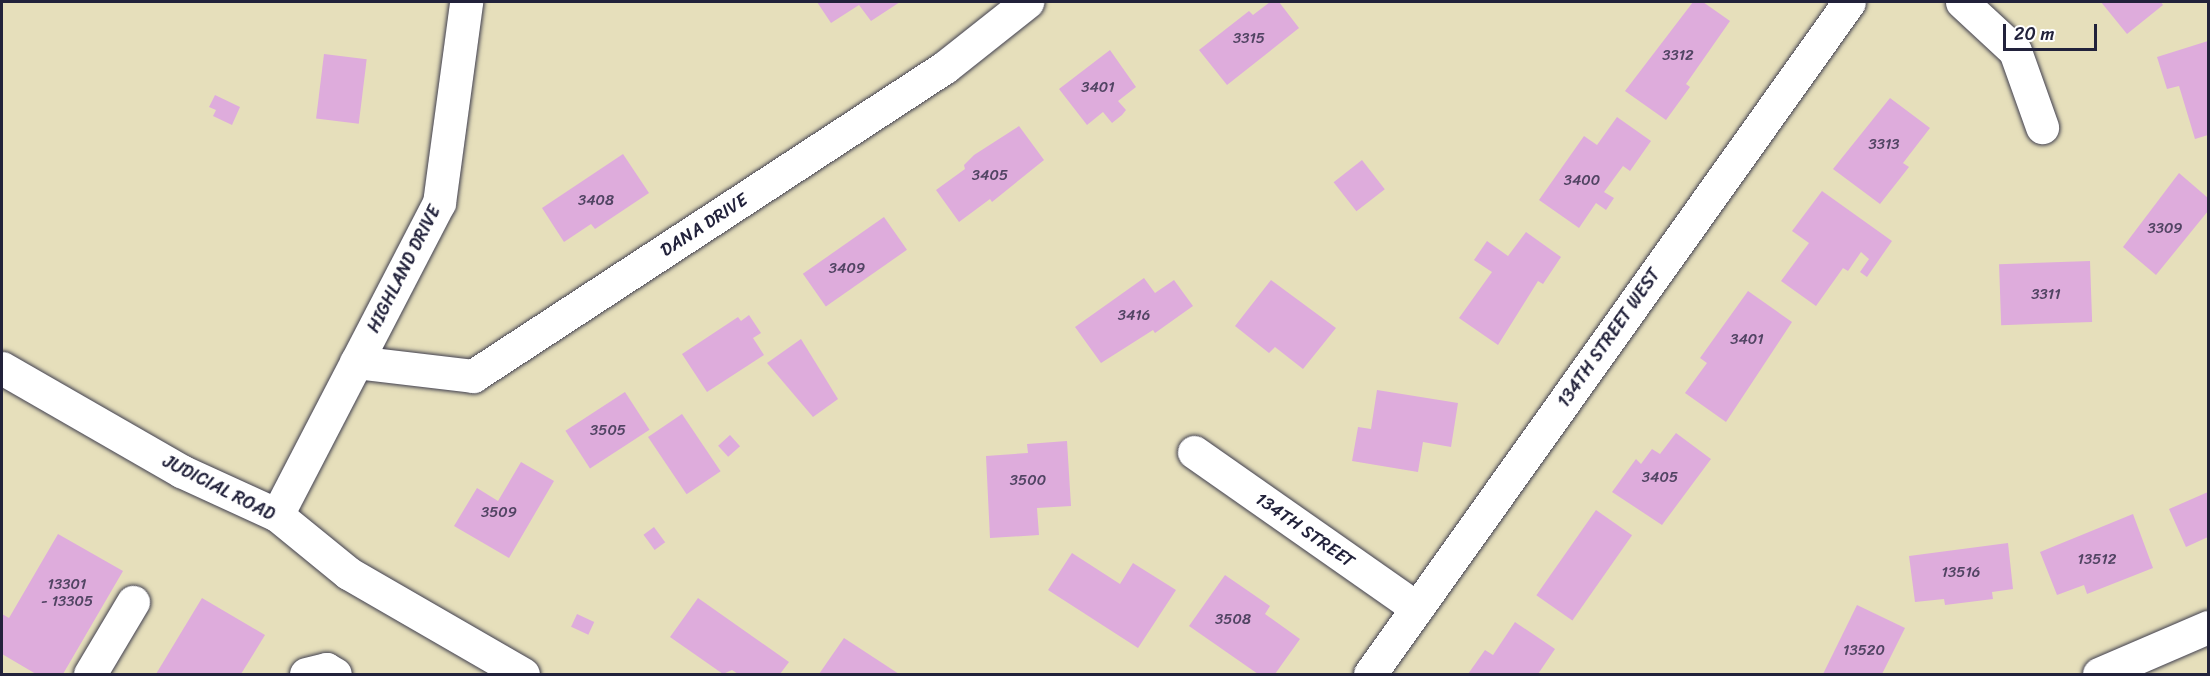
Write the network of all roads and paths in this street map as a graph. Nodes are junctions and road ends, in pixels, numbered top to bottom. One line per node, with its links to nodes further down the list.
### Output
1 (466, 2): 6 (street, HIGHLAND DRIVE)
2 (1027, 2): 6 (street, DANA DRIVE)
3 (1849, 2): 11 (street, 134TH STREET WEST)
4 (1962, 2): 5 (street)
5 (2042, 127)
6 (356, 362): 9 (street, HIGHLAND DRIVE)
7 (2, 368): 9 (street, JUDICIAL ROAD)
8 (1194, 452): 11 (street, 134TH STREET)
9 (277, 515): 16 (street, JUDICIAL ROAD)
10 (133, 602): 13 (street)
11 (1417, 608): 17 (street, 134TH STREET WEST)
12 (2208, 627): 18 (street)
13 (90, 675)
14 (306, 675): 15 (street)
15 (335, 675)
16 (523, 675)
17 (1370, 675)
18 (2099, 675)

